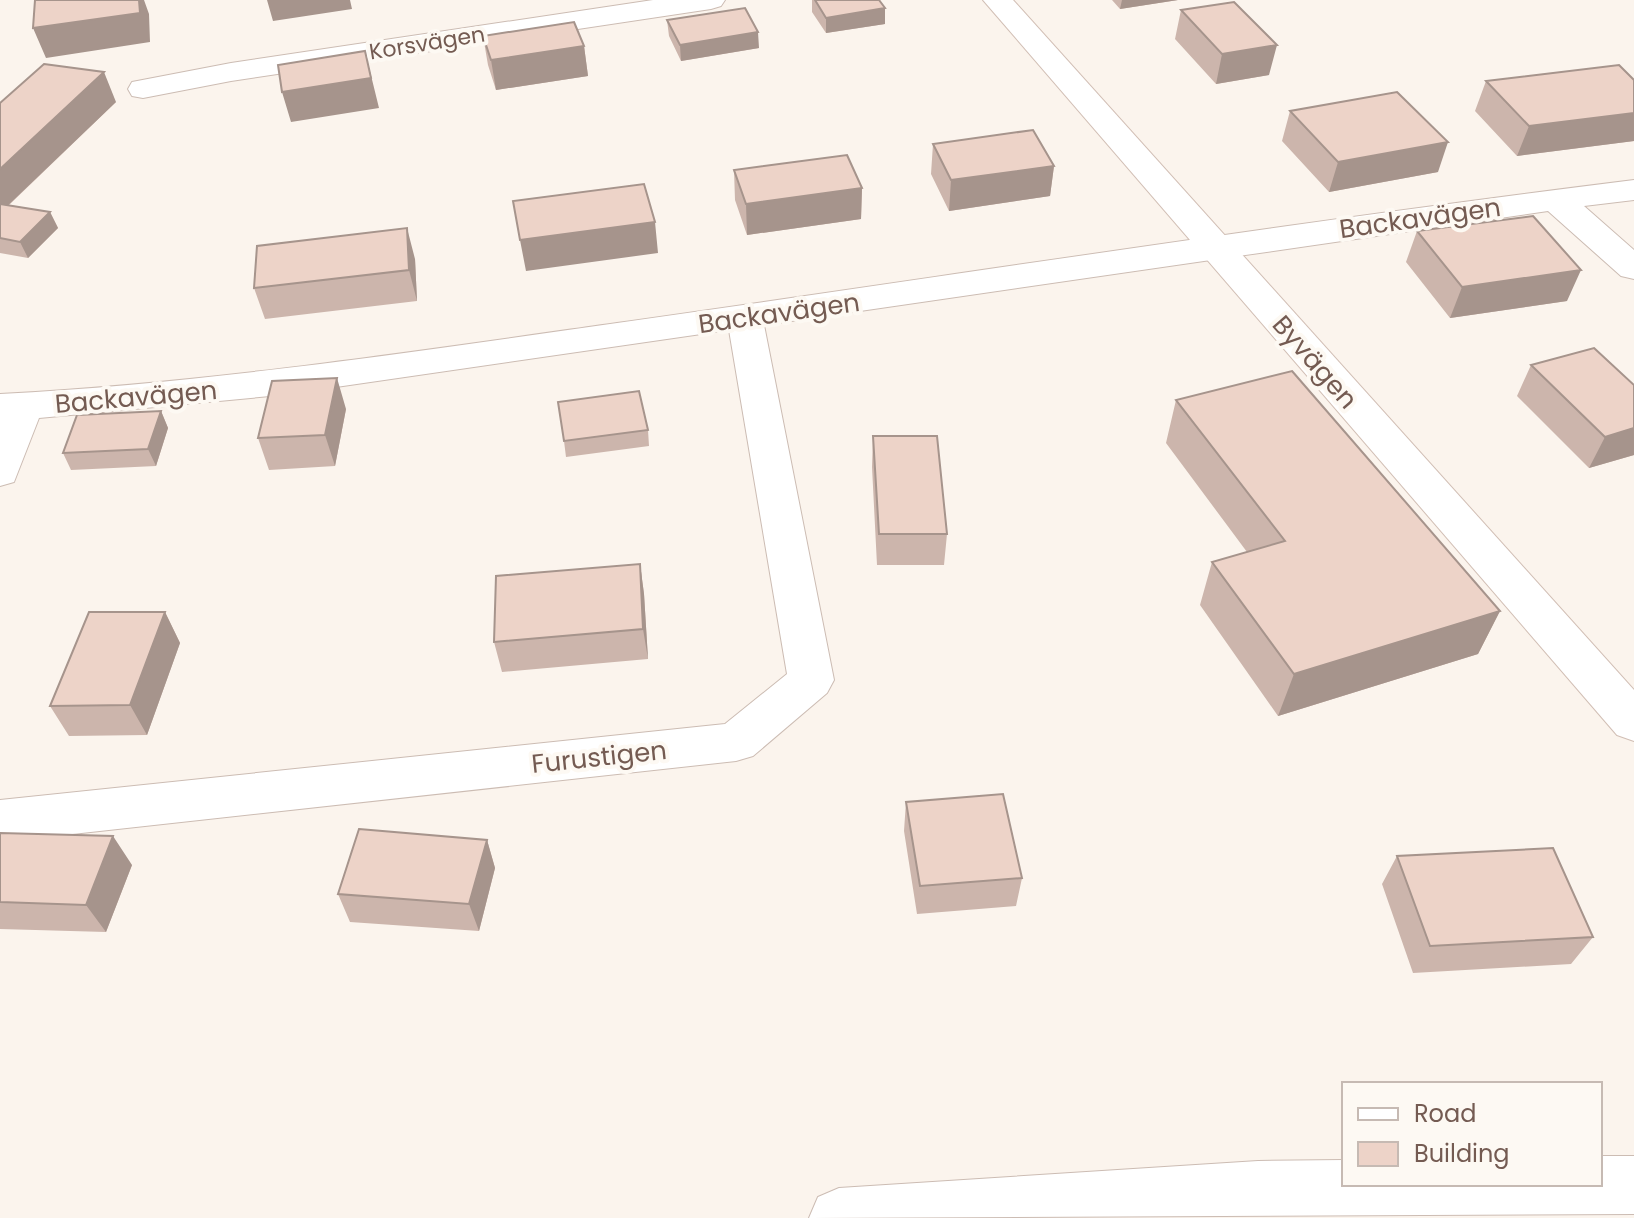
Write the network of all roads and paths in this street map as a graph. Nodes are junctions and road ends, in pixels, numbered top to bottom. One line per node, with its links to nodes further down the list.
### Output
1 (711, 0): 3 (street, Korsvägen)
2 (997, 0): 6 (street, Byvägen)
3 (143, 89)
4 (1634, 190): 5 (street, Backavägen)
5 (1555, 199): 6 (street, Backavägen); 7 (street)
6 (1214, 247): 8 (street, Backavägen); 11 (street, Byvägen)
7 (1634, 268)
8 (745, 319): 9 (street, Backavägen); 12 (street, Furustigen)
9 (12, 407): 10 (street)
10 (0, 472)
11 (1634, 722)
12 (0, 821)
13 (1602, 1185): 14 (street)
14 (1634, 1185)
15 (1559, 1186): 16 (street)
16 (839, 1218)

